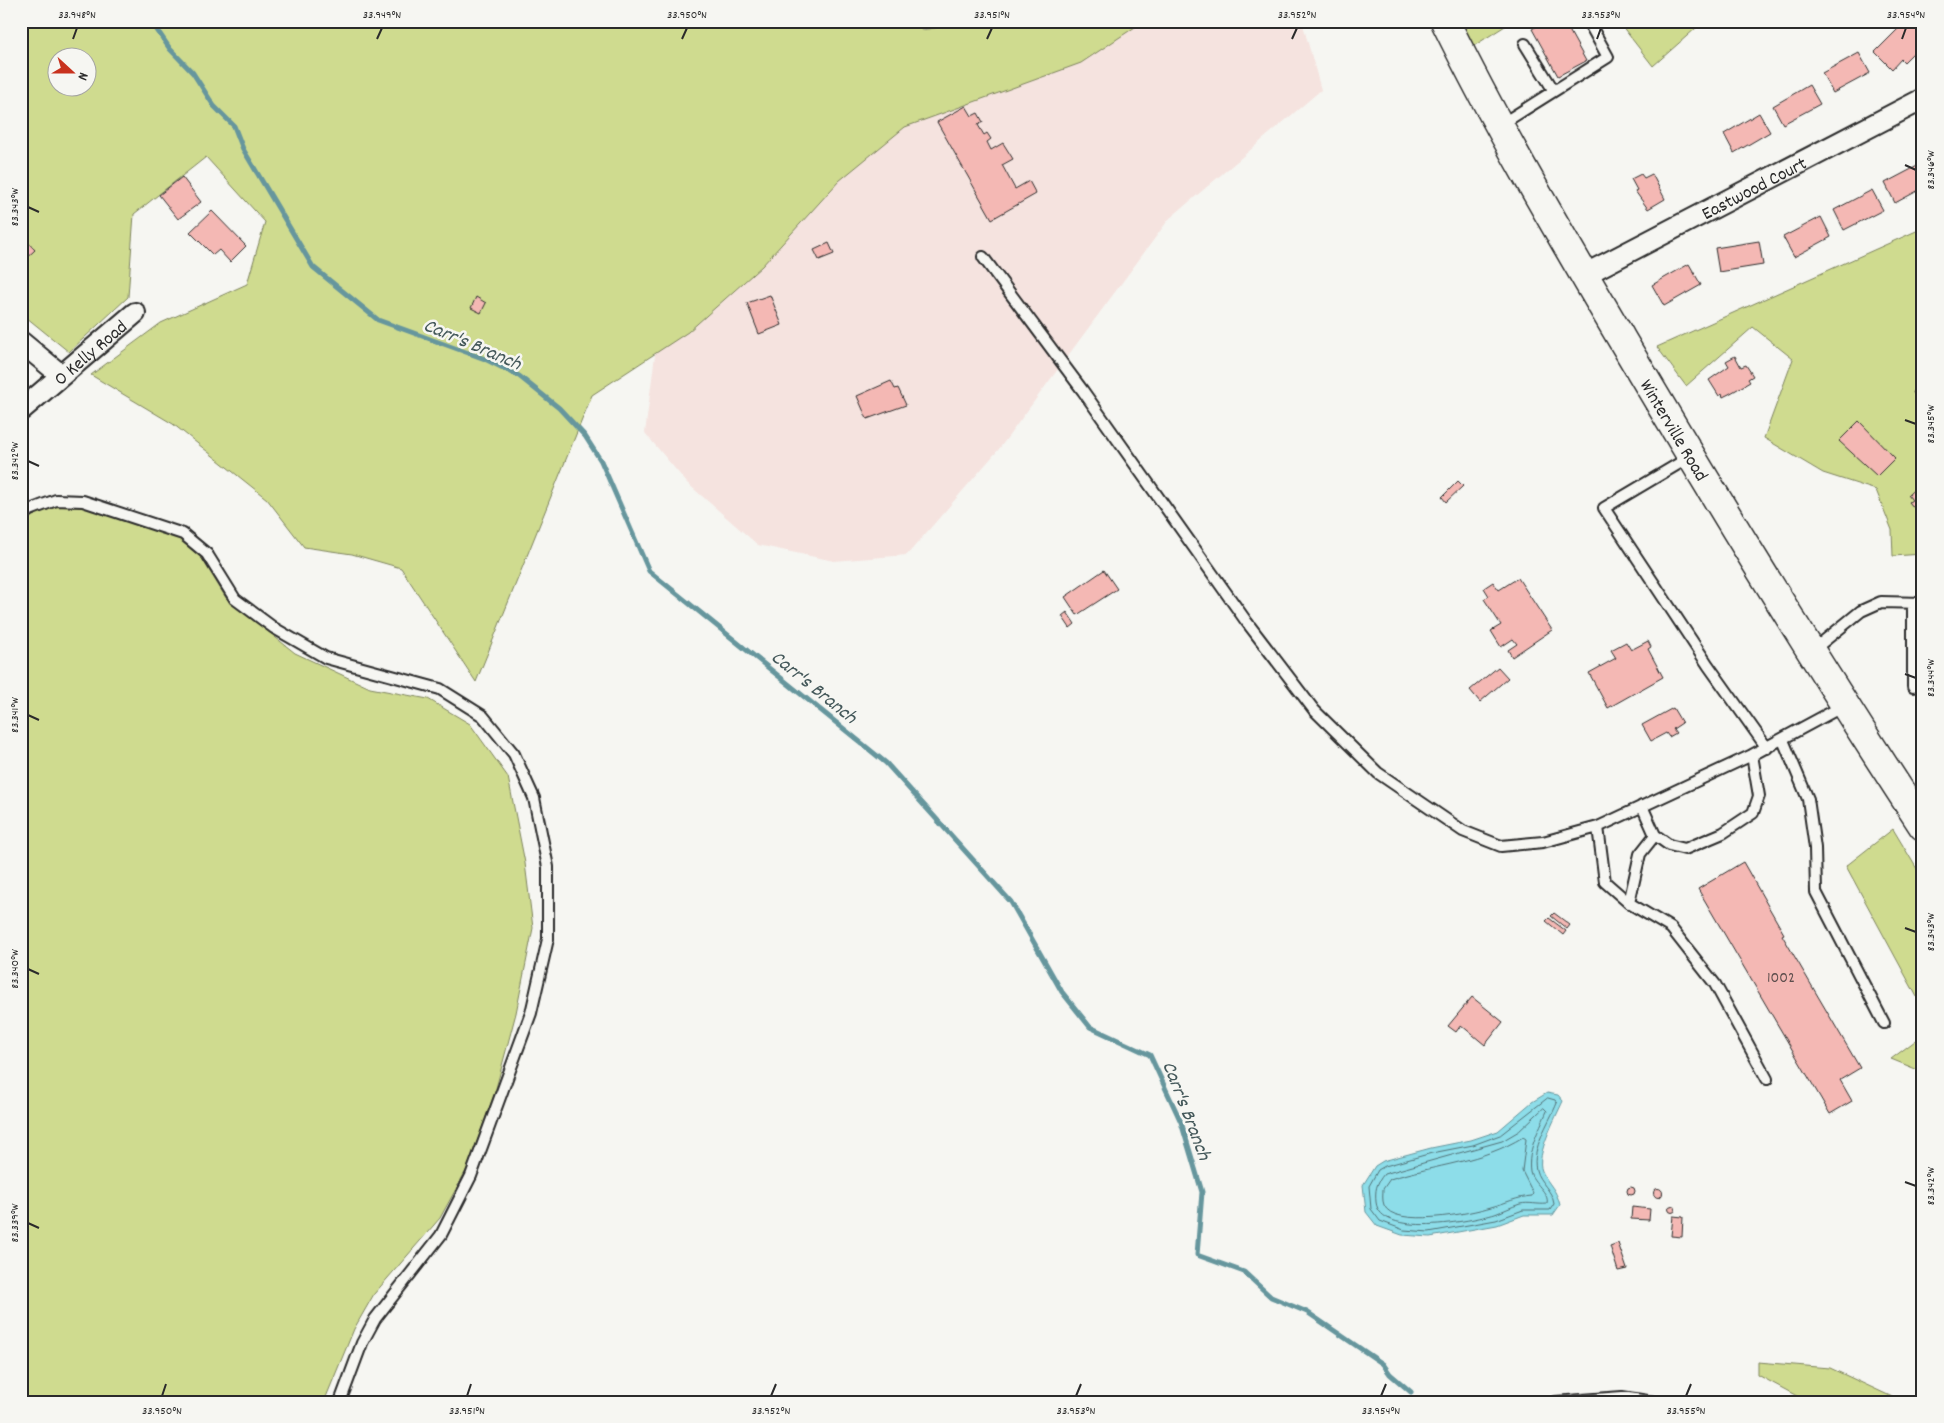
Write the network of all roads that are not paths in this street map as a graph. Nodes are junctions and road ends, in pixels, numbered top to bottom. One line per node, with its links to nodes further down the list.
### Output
1 (1588, 21): 4 (lane)
2 (1449, 24): 6 (street, Winterville Road)
3 (1525, 44): 4 (lane)
4 (1554, 91): 6 (lane)
5 (1923, 98): 8 (street, Eastwood Court)
6 (1500, 125): 8 (street, Winterville Road)
7 (982, 257): 24 (lane)
8 (1584, 275): 13 (street, Winterville Road)
9 (135, 313): 11 (street, O Kelly Road)
10 (21, 342): 11 (street)
11 (61, 376): 12 (street, O Kelly Road)
12 (21, 410)
13 (1690, 456): 16 (street, Winterville Road); 20 (lane)
14 (21, 516): 29 (lane)
15 (1918, 603): 16 (lane); 17 (lane)
16 (1810, 652): 18 (street, Winterville Road)
17 (1913, 687)
18 (1844, 706): 19 (lane); 23 (street, Winterville Road)
19 (1783, 740): 20 (lane); 27 (lane)
20 (1767, 748): 21 (lane)
21 (1752, 755): 22 (lane); 25 (lane)
22 (1642, 806): 24 (lane); 25 (lane)
23 (1923, 826)
24 (1598, 827): 26 (lane)
25 (1654, 835): 26 (lane)
26 (1629, 903): 28 (lane)
27 (1884, 1023)
28 (1767, 1079)
29 (340, 1402)
30 (1555, 1402): 31 (lane)
31 (1654, 1402)

